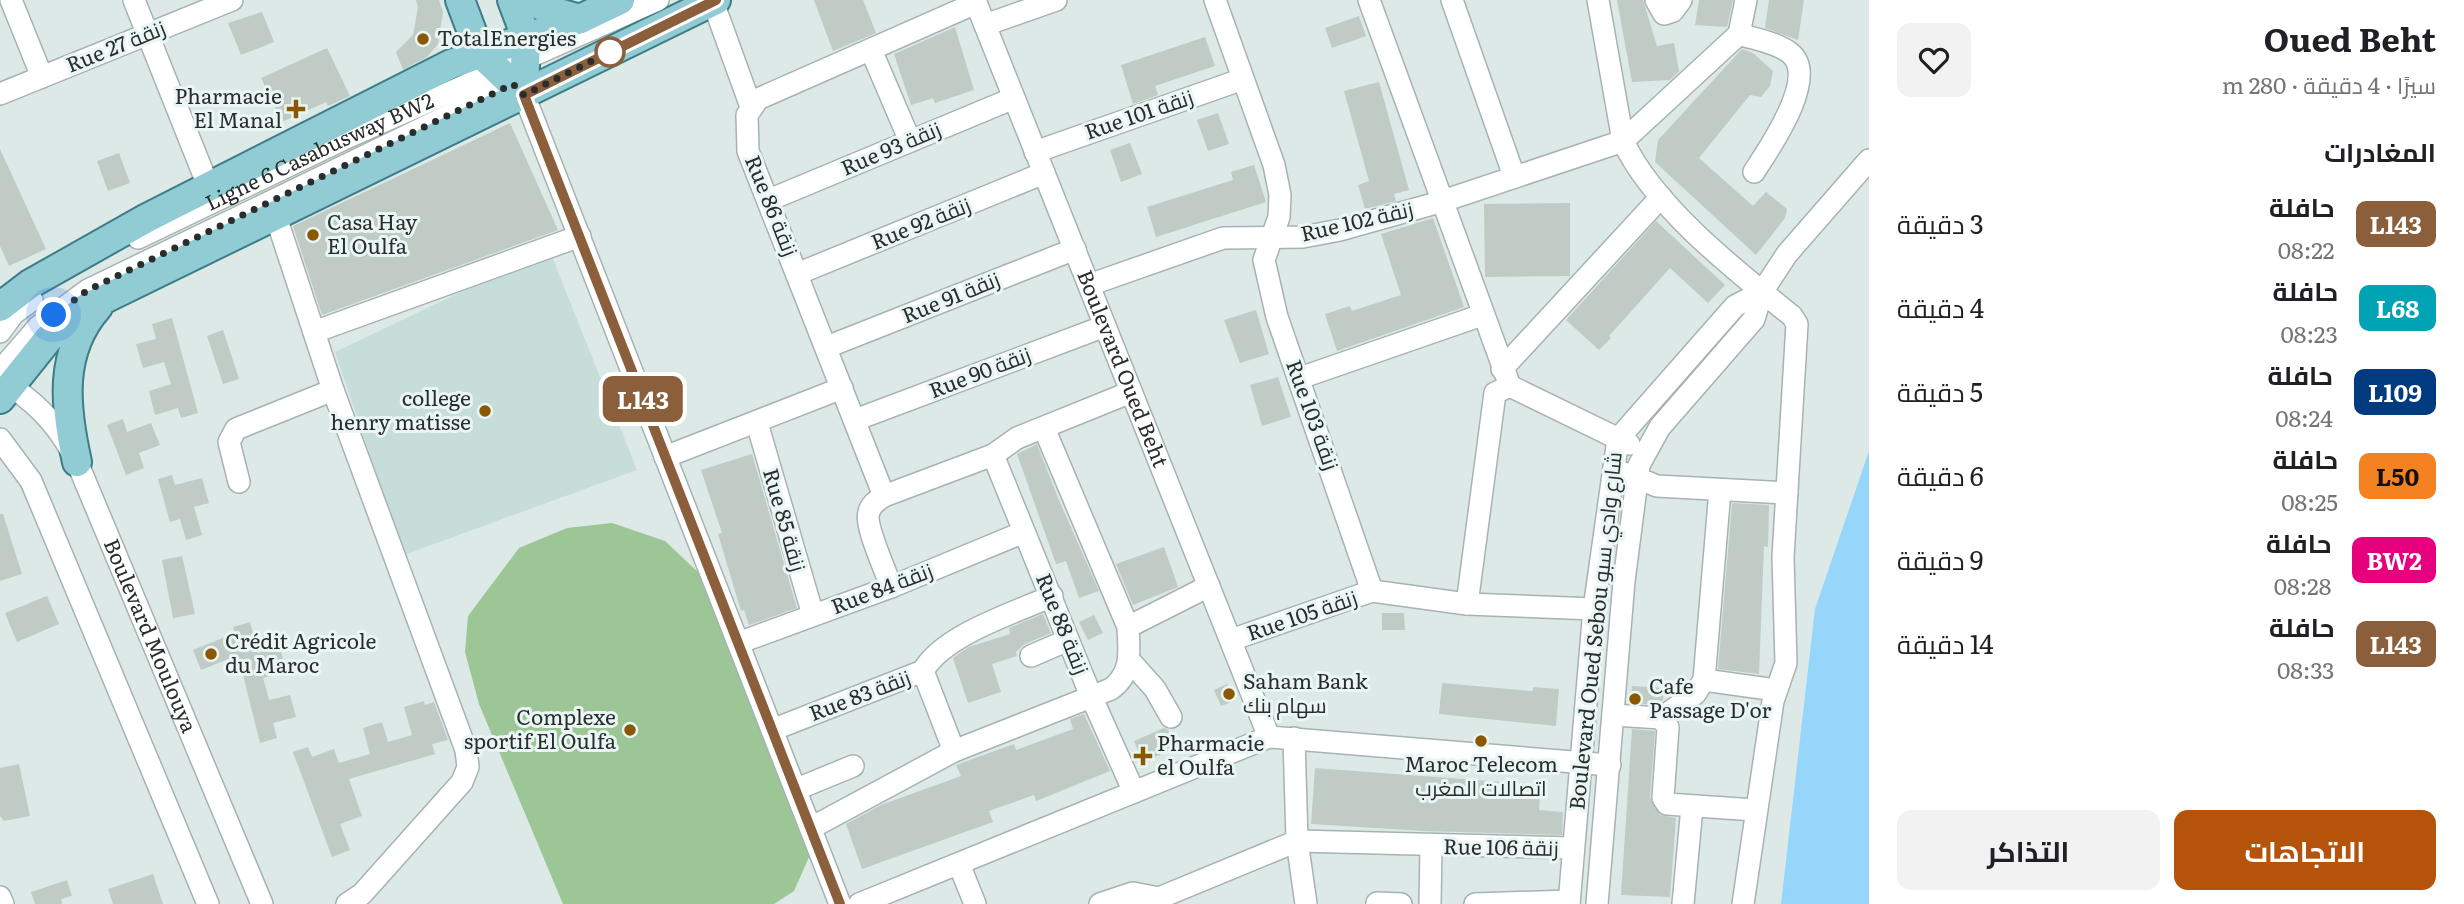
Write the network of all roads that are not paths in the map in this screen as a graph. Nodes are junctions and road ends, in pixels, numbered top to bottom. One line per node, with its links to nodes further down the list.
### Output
1 (11, 0): 25 (street)
2 (134, 0): 22 (street)
3 (232, 0): 22 (street, Rue 27 زنقة)
4 (460, 0): 24 (main road)
5 (512, 0): 24 (main road)
6 (529, 0): 19 (main road)
7 (621, 0): 19 (main road)
8 (658, 0): 24 (street, Ligne 6 Casabusway BW2)
9 (1056, 0): 20 (street)
10 (1215, 0): 26 (street, Rue 103 زنقة)
11 (1369, 0): 40 (street)
12 (1452, 0): 36 (street)
13 (1598, 0): 31 (street)
14 (1656, 0): 15 (street)
15 (1681, 0)
16 (1746, 0): 21 (street)
17 (707, 1): 24 (main road); 29 (street)
18 (976, 1): 20 (street, Boulevard Oued Beht); 23 (street)
19 (580, 19): 24 (main road)
20 (985, 25): 28 (street, Boulevard Oued Beht)
21 (1739, 34): 31 (street); 34 (street)
22 (148, 35): 25 (street, Rue 27 زنقة); 37 (street)
23 (871, 50): 29 (street); 30 (street)
24 (513, 68): 37 (main road); 41 (main road); 42 (street); 52 (street, Ligne 6 Casabusway BW2); 57 (street, Ligne 6 Casabusway BW2)
25 (42, 76): 27 (street, Rue 27 زنقة)
26 (1243, 79): 32 (street, Rue 101 زنقة); 43 (street, Rue 103 زنقة)
27 (0, 94)
28 (1014, 98): 30 (street, Rue 93 زنقة); 32 (street, Boulevard Oued Beht)
29 (751, 107): 39 (street, Rue 86 زنقة)
30 (910, 141): 39 (street, Rue 93 زنقة)
31 (1623, 141): 36 (street, Rue 102 زنقة); 38 (street)
32 (1035, 152): 35 (street, Boulevard Oued Beht)
33 (1869, 160): 47 (street, Boulevard Oued Sebou شارع وادي سبو)
34 (1755, 172)
35 (1044, 173): 44 (street, Boulevard Oued Beht); 45 (street, Rue 92 زنقة)
36 (1514, 176): 40 (street, Rue 102 زنقة)
37 (209, 188): 49 (main road)
38 (1661, 197): 47 (street); 56 (street)
39 (769, 200): 45 (street, Rue 86 زنقة)
40 (1440, 202): 43 (street, Rue 102 زنقة); 50 (street)
41 (275, 214): 48 (main road); 53 (street)
42 (580, 236): 53 (street); 68 (street)
43 (1270, 238): 46 (street, Rue 102 زنقة); 55 (street, Rue 103 زنقة)
44 (1075, 249): 46 (street, Boulevard Oued Beht); 54 (street, Rue 91 زنقة)
45 (797, 274): 54 (street, Rue 86 زنقة)
46 (1089, 285): 51 (street, Boulevard Oued Beht)
47 (1762, 292): 65 (street, Boulevard Oued Sebou شارع وادي سبو); 66 (street, Boulevard Oued Sebou شارع وادي سبو); 74 (street)
48 (107, 297): 57 (main road); 69 (main road)
49 (3, 301)
50 (1482, 315): 55 (street); 56 (street)
51 (1105, 326): 60 (street, Boulevard Oued Beht); 61 (street, Rue 90 زنقة)
52 (0, 332)
53 (314, 332): 59 (street)
54 (827, 347): 58 (street, Rue 86 زنقة)
55 (1300, 378): 79 (street, Rue 103 زنقة)
56 (1506, 378): 65 (street); 81 (street)
57 (3, 385): 69 (street, Boulevard Moulouya)
58 (842, 388): 61 (street, Rue 86 زنقة); 62 (street)
59 (333, 390): 72 (street); 121 (street)
60 (1131, 392): 63 (street); 77 (street, Boulevard Oued Beht)
61 (855, 420): 75 (street, Rue 86 زنقة)
62 (757, 424): 68 (street); 83 (street, Rue 85 زنقة)
63 (1044, 428): 67 (street); 84 (street)
64 (0, 439): 119 (street)
65 (1618, 439): 66 (street); 70 (street, Boulevard Oued Sebou شارع وادي سبو)
66 (1644, 451): 71 (street, Boulevard Oued Sebou شارع وادي سبو)
67 (993, 455): 75 (street); 76 (street, Rue 88 زنقة)
68 (666, 457): 87 (street)
69 (77, 462): 120 (street, Boulevard Moulouya)
70 (1612, 468): 71 (street); 82 (street, Boulevard Oued Sebou شارع وادي سبو)
71 (1636, 479): 73 (street); 94 (street, Boulevard Oued Sebou شارع وادي سبو)
72 (240, 482)
73 (1720, 490): 74 (street); 91 (street)
74 (1787, 493): 92 (street)
75 (884, 496): 78 (street)
76 (1024, 532): 78 (street, Rue 84 زنقة); 80 (street, Rue 88 زنقة)
77 (1209, 586): 84 (street); 86 (street, Boulevard Oued Beht)
78 (891, 587): 83 (street, Rue 84 زنقة)
79 (1372, 591): 81 (street); 86 (street, Rue 105 زنقة)
80 (1052, 596): 85 (street, Rue 88 زنقة); 90 (street, Rue 83 زنقة)
81 (1467, 604): 82 (street)
82 (1594, 609): 101 (street, Boulevard Oued Sebou شارع وادي سبو)
83 (813, 615): 87 (street, Rue 84 زنقة)
84 (1128, 627): 89 (street)
85 (1068, 640): 88 (street); 93 (street, Rue 88 زنقة)
86 (1231, 640): 98 (street, Boulevard Oued Beht)
87 (738, 643): 97 (street)
88 (1031, 656)
89 (1130, 661): 93 (street); 95 (street)
90 (923, 671): 97 (street, Rue 83 زنقة); 100 (street)
91 (1704, 680): 92 (street); 96 (street)
92 (1776, 690): 107 (street)
93 (1091, 696): 100 (street); 105 (street, Rue 88 زنقة)
94 (1613, 715): 96 (street); 102 (street, Boulevard Oued Sebou شارع وادي سبو)
95 (1171, 717)
96 (1661, 718): 106 (street)
97 (772, 730): 104 (street)
98 (1269, 737): 99 (street); 105 (street)
99 (1294, 738): 101 (street); 109 (street)
100 (954, 751): 108 (street)
101 (1580, 763): 102 (street); 111 (street, Boulevard Oued Sebou شارع وادي سبو)
102 (1610, 765): 130 (street, Boulevard Oued Sebou شارع وادي سبو)
103 (853, 766): 104 (street)
104 (797, 789): 108 (street)
105 (1134, 792): 112 (street)
106 (1692, 807): 107 (street); 131 (street)
107 (1755, 810): 132 (street)
108 (811, 828): 122 (street)
109 (1297, 841): 110 (street, Rue 106 زنقة); 115 (street); 126 (street)
110 (1431, 847): 111 (street, Rue 106 زنقة); 128 (street)
111 (1572, 848): 117 (street, Boulevard Oued Sebou شارع وادي سبو)
112 (959, 864): 114 (street); 124 (street)
113 (0, 897): 118 (street)
114 (897, 897): 123 (street)
115 (1160, 901): 125 (street)
116 (1377, 903): 127 (street)
117 (1569, 903): 129 (street)
118 (3, 904)
119 (208, 904)
120 (262, 904)
121 (347, 904)
122 (840, 904)
123 (859, 904)
124 (975, 904)
125 (1100, 904)
126 (1306, 904)
127 (1401, 904)
128 (1430, 904)
129 (1475, 904)
130 (1597, 904)
131 (1683, 904)
132 (1743, 904)

